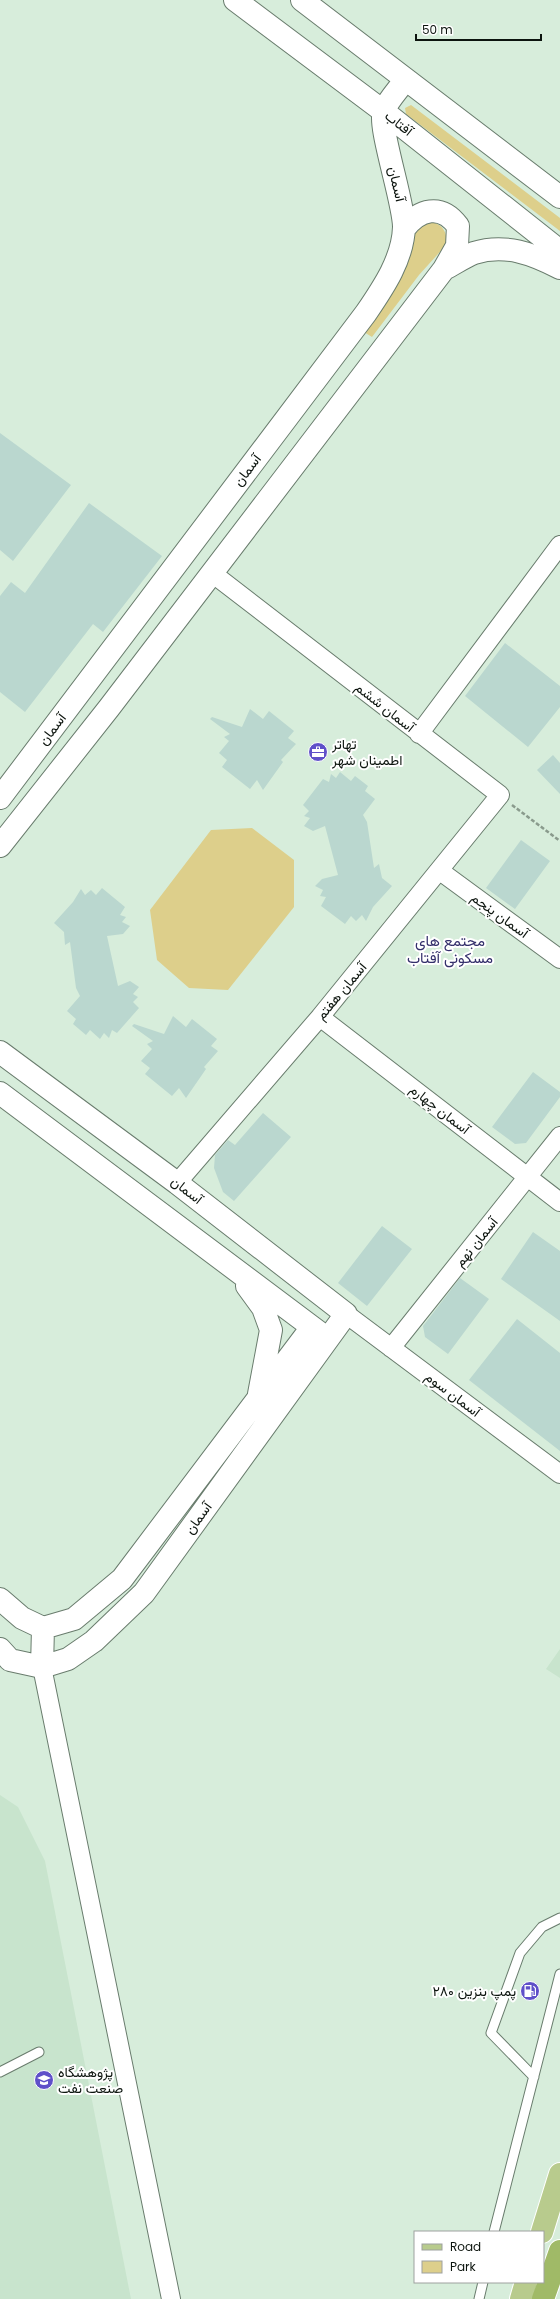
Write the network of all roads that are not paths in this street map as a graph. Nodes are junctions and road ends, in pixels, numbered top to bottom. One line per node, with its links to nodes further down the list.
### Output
1 (235, 0): 4 (street, آفتاب)
2 (302, 0): 3 (street)
3 (406, 80): 4 (street); 5 (street)
4 (383, 111): 6 (street, آسمان); 7 (street, آفتاب)
5 (560, 197)
6 (404, 229): 9 (street); 14 (street, آسمان)
7 (560, 251)
8 (560, 268): 9 (street)
9 (444, 269): 11 (street)
10 (560, 545): 12 (street)
11 (212, 573): 12 (street, آسمان ششم); 15 (street)
12 (419, 734): 13 (street, آسمان ششم)
13 (500, 795): 16 (street, آسمان هفتم)
14 (0, 798)
15 (0, 846)
16 (440, 871): 17 (street, آسمان پنجم); 18 (street, آسمان هفتم)
17 (560, 959)
18 (320, 1017): 22 (street, آسمان چهارم); 23 (street, آسمان هفتم)
19 (0, 1052): 23 (street, آسمان)
20 (0, 1093): 25 (street)
21 (560, 1136): 22 (street, آسمان نهم)
22 (528, 1177): 24 (street, آسمان چهارم); 28 (street, آسمان نهم)
23 (177, 1183): 26 (street, آسمان)
24 (560, 1202)
25 (234, 1269): 27 (street); 29 (street)
26 (346, 1314): 27 (street, آسمان); 28 (street, آسمان سوم)
27 (319, 1333): 29 (street, آسمان); 34 (street, آسمان)
28 (391, 1348): 30 (street, آسمان سوم)
29 (258, 1398): 32 (street, آسمان)
30 (560, 1474)
31 (0, 1599): 32 (street)
32 (43, 1628): 34 (street)
33 (0, 1649): 34 (street)
34 (42, 1667): 46 (street)
35 (560, 1918): 39 (lane)
36 (560, 1974): 39 (lane)
37 (39, 2052): 38 (lane)
38 (0, 2072)
39 (534, 2077): 41 (lane)
40 (560, 2174): 42 (main road)
41 (494, 2231)
42 (542, 2231)
43 (560, 2251): 49 (highway)
44 (483, 2283): 47 (lane)
45 (526, 2283): 48 (main road)
46 (171, 2299)
47 (479, 2299)
48 (521, 2299)
49 (543, 2299)

